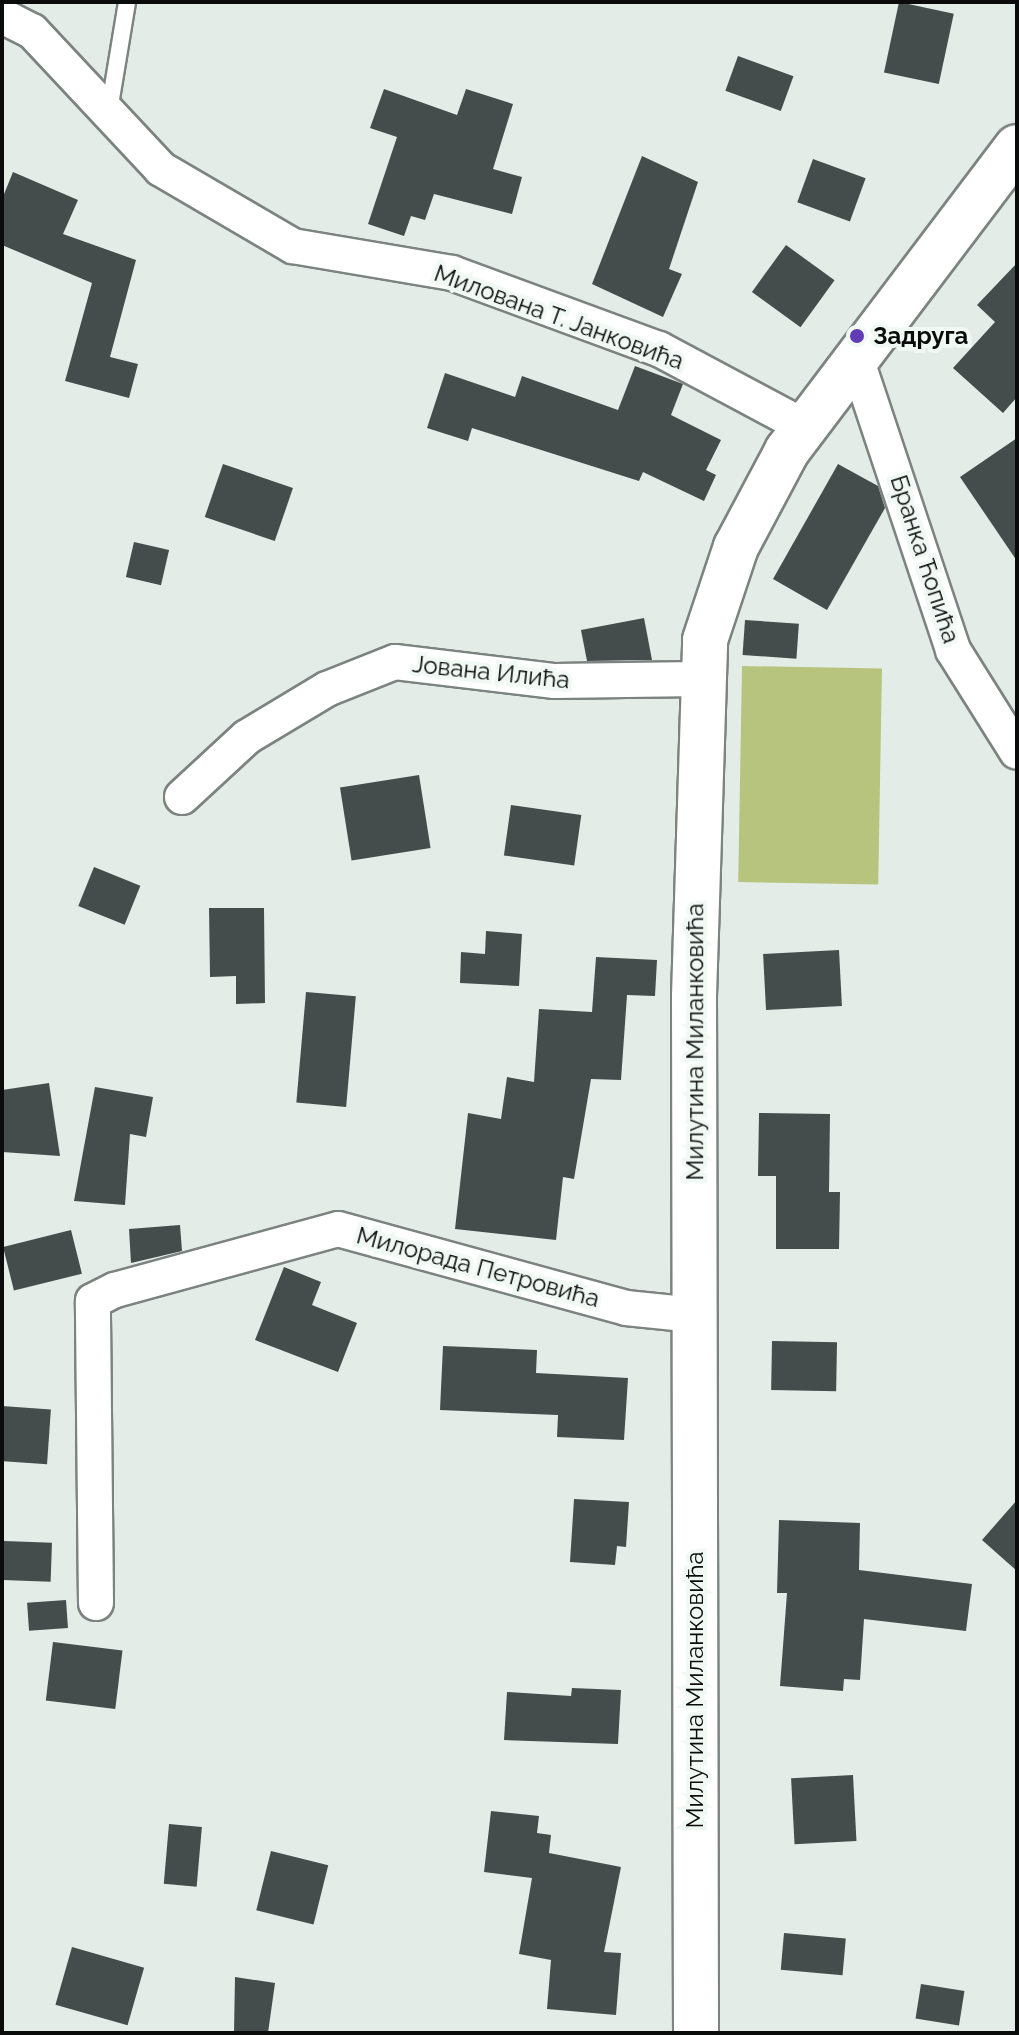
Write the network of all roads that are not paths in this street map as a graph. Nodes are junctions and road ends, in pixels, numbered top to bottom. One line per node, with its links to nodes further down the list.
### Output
1 (127, 2): 3 (lane)
2 (2, 16): 3 (street, Милована Т. Јанковића)
3 (108, 113): 6 (street, Милована Т. Јанковића)
4 (1017, 147): 5 (street, Милутина Миланковића)
5 (855, 355): 6 (street, Милутина Миланковића); 8 (street, Бранка Ћопића)
6 (803, 426): 7 (street, Милутина Миланковића)
7 (699, 679): 9 (street, Јована Илића); 10 (street, Милутина Миланковића)
8 (1017, 752)
9 (182, 797)
10 (695, 1315): 11 (street, Милорада Петровића); 12 (street, Милутина Миланковића)
11 (96, 1603)
12 (696, 2033)

